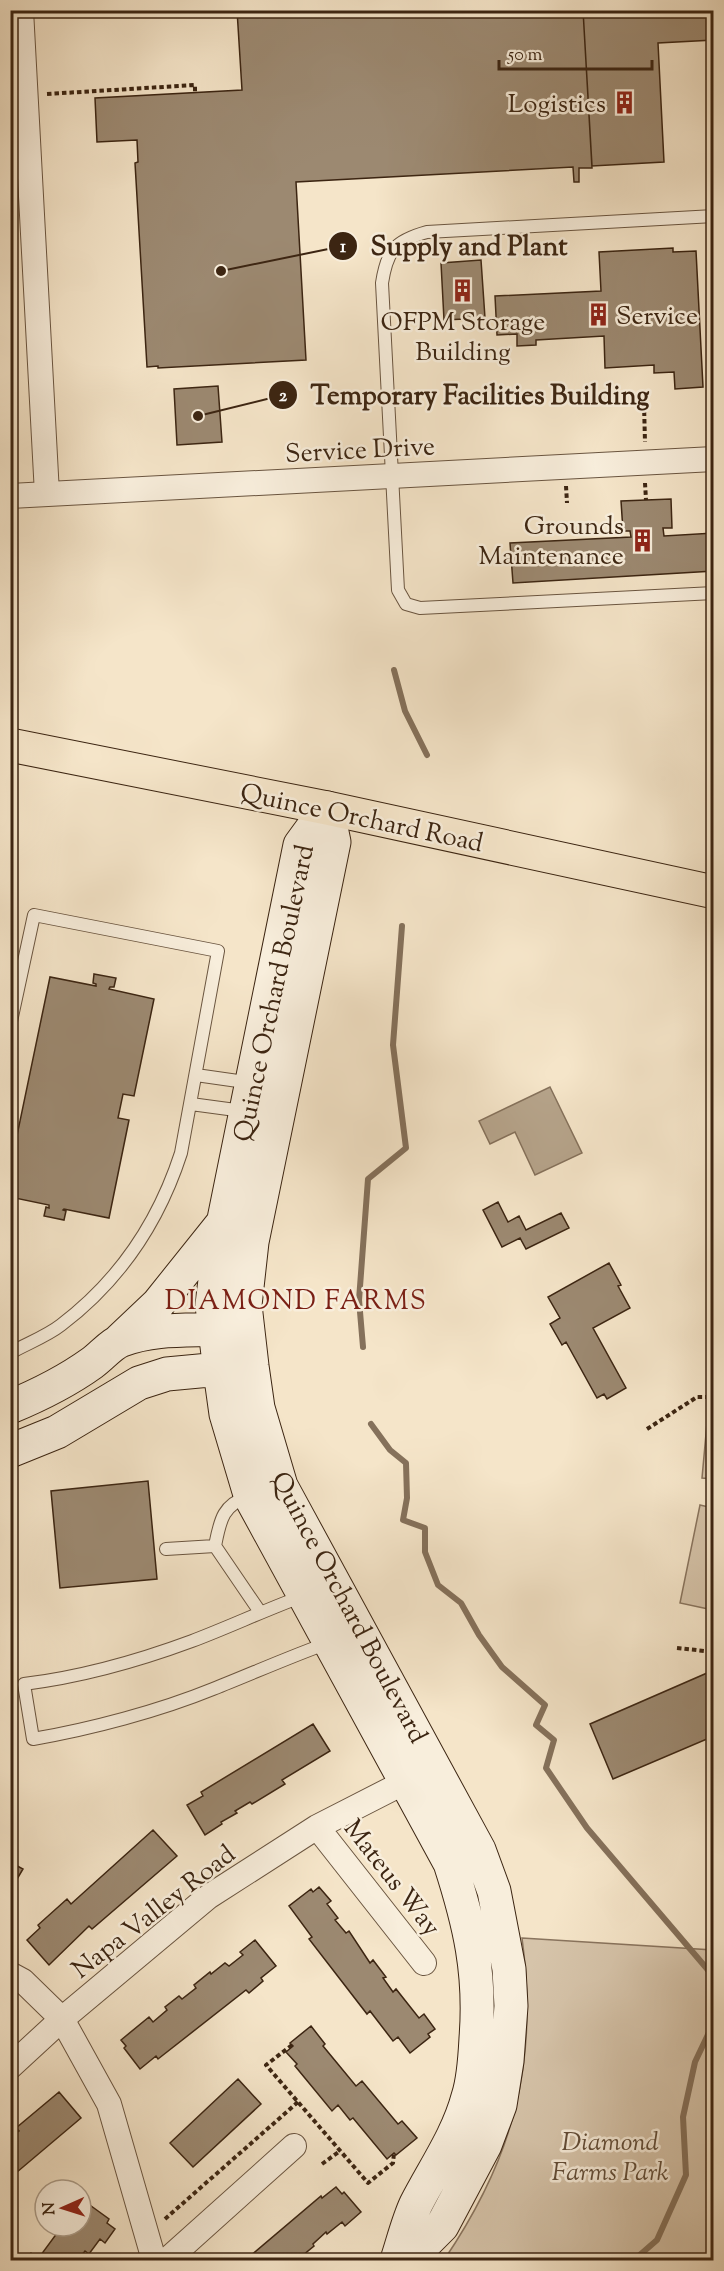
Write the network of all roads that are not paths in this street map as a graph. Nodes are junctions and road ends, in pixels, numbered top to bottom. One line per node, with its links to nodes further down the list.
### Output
1 (21, 10): 5 (street)
2 (714, 216): 4 (lane)
3 (714, 459): 4 (street, Service Drive)
4 (392, 476): 5 (street, Service Drive); 7 (lane)
5 (47, 494): 6 (street, Service Drive)
6 (10, 496)
7 (714, 593)
8 (10, 745): 9 (main road, Quince Orchard Road)
9 (327, 808): 10 (main road, Quince Orchard Road); 13 (street, Quince Orchard Boulevard)
10 (714, 892)
11 (10, 1026): 12 (lane)
12 (196, 1075): 13 (lane); 14 (lane)
13 (266, 1099): 14 (lane); 15 (street, Quince Orchard Boulevard); 16 (street, Quince Orchard Boulevard)
14 (191, 1104): 19 (lane)
15 (223, 1222): 17 (street, Quince Orchard Boulevard); 18 (street)
16 (248, 1326): 17 (street); 20 (street, Quince Orchard Boulevard)
17 (215, 1330): 18 (street); 21 (street, Quince Orchard Boulevard)
18 (119, 1341): 22 (street)
19 (12, 1352)
20 (252, 1366): 21 (street); 29 (street, Quince Orchard Boulevard)
21 (219, 1369): 23 (street); 24 (street, Quince Orchard Boulevard)
22 (10, 1407)
23 (10, 1451)
24 (250, 1495): 25 (lane); 27 (street, Quince Orchard Boulevard)
25 (215, 1546): 26 (lane); 28 (lane)
26 (166, 1549)
27 (304, 1596): 28 (lane); 29 (street, Quince Orchard Boulevard)
28 (260, 1612): 29 (lane)
29 (345, 1637): 30 (street, Quince Orchard Boulevard); 40 (street, Quince Orchard Boulevard)
30 (405, 1782): 31 (street, Napa Valley Road); 39 (street, Quince Orchard Boulevard)
31 (317, 1827): 32 (street, Mateus Way); 34 (street, Napa Valley Road)
32 (424, 1963)
33 (10, 1974): 34 (street)
34 (62, 2019): 35 (street, Napa Valley Road); 38 (street)
35 (10, 2067)
36 (294, 2146): 37 (street)
37 (173, 2255)
38 (154, 2260)
39 (398, 2260)
40 (408, 2260)

